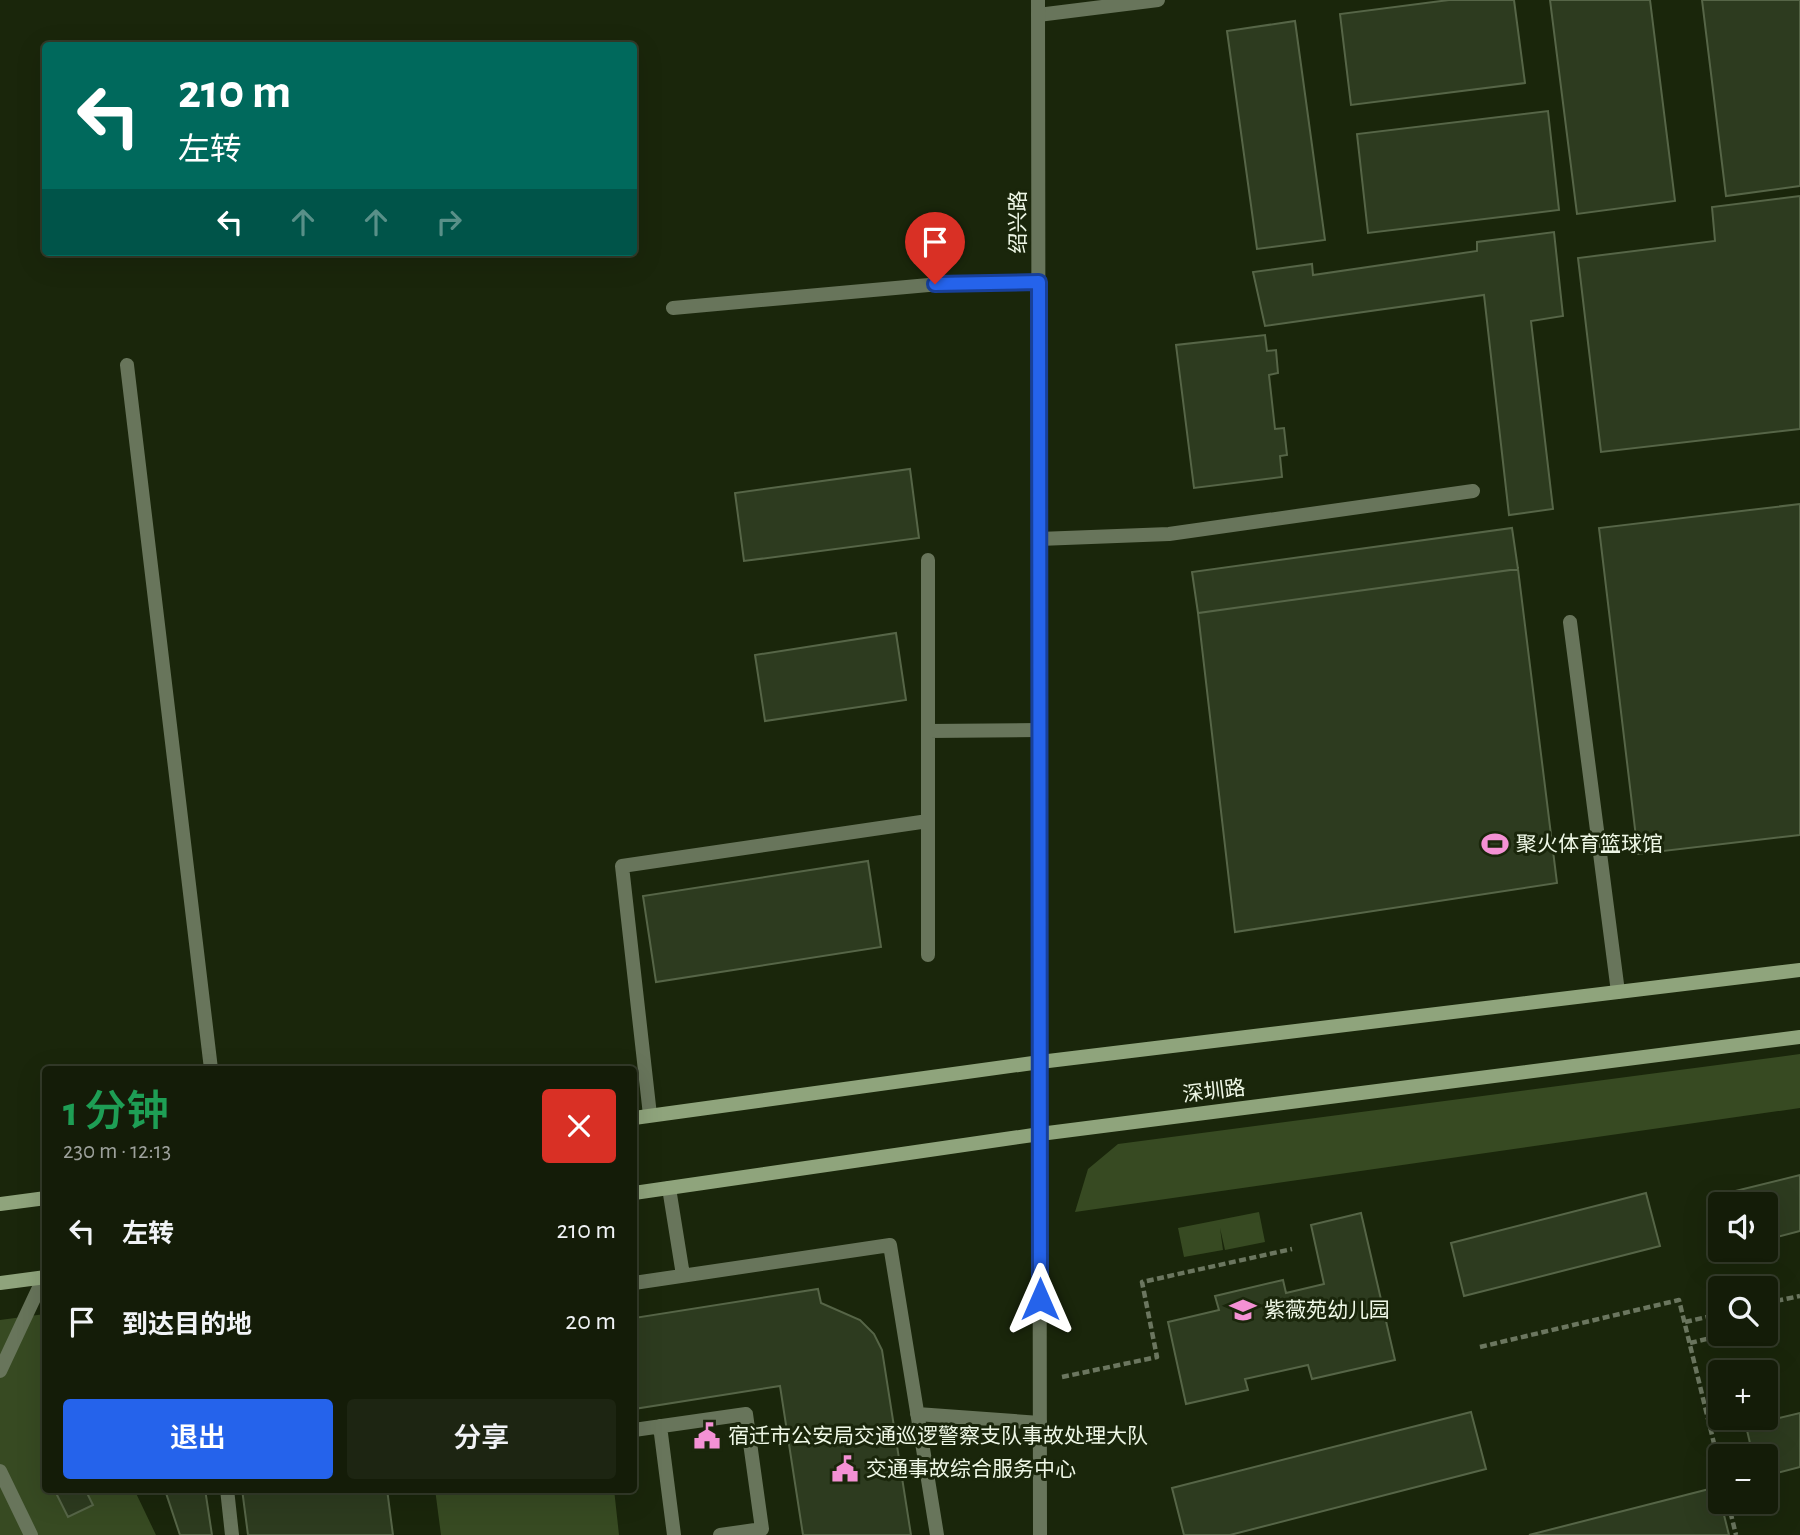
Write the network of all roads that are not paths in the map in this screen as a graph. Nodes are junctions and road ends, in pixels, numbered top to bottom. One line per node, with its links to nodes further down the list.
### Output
1 (1158, 0): 2 (street)
2 (1038, 7): 3 (street, 绍兴路)
3 (1039, 282): 4 (street); 7 (street, 绍兴路)
4 (673, 308)
5 (127, 365): 18 (street)
6 (1473, 491): 7 (street)
7 (1039, 539): 10 (street, 绍兴路)
8 (928, 560): 11 (street)
9 (1570, 622): 15 (street)
10 (1040, 730): 11 (street); 17 (street, 绍兴路)
11 (928, 731): 12 (street)
12 (928, 821): 13 (street); 19 (street)
13 (928, 955)
14 (1800, 970): 15 (street)
15 (1618, 992): 17 (street)
16 (1800, 1037): 21 (street, 深圳路)
17 (1040, 1062): 19 (street); 21 (street, 绍兴路)
18 (211, 1066)
19 (650, 1115): 20 (street)
20 (637, 1117)
21 (1040, 1134): 22 (street, 深圳路); 33 (street, 绍兴路)
22 (669, 1188): 23 (street, 深圳路); 26 (street)
23 (637, 1193)
24 (42, 1199): 25 (street)
25 (0, 1204)
26 (683, 1275): 30 (street); 32 (street)
27 (42, 1277): 28 (street)
28 (0, 1283)
29 (42, 1283): 31 (street)
30 (637, 1283)
31 (0, 1371)
32 (917, 1414): 33 (street); 42 (street)
33 (1040, 1423): 43 (street, 绍兴路)
34 (660, 1426): 35 (street); 40 (street); 41 (street)
35 (637, 1430)
36 (0, 1471): 38 (street)
37 (227, 1493): 39 (street)
38 (31, 1535)
39 (232, 1535)
40 (674, 1535)
41 (720, 1535)
42 (937, 1535)
43 (1040, 1535)

